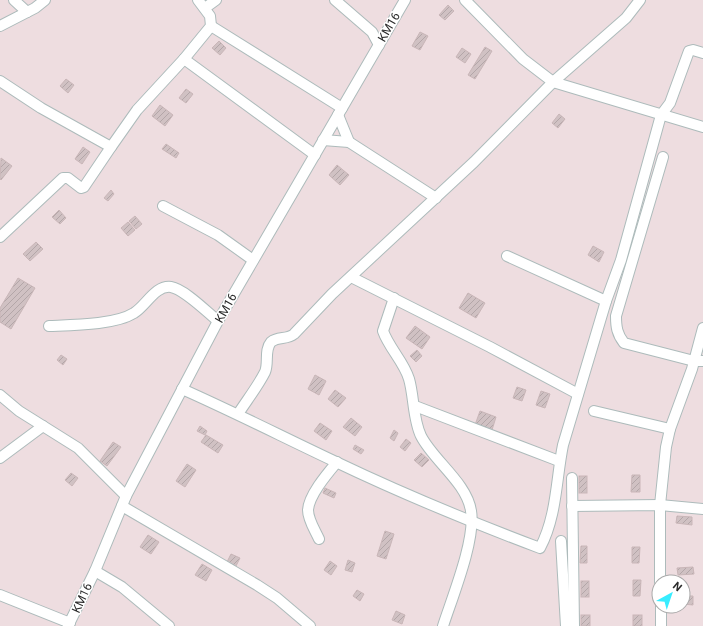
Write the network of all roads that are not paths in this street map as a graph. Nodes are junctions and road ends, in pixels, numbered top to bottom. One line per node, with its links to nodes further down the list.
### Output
1 (14, 0): 9 (street)
2 (45, 0): 9 (street)
3 (216, 0): 8 (street)
4 (335, 0): 12 (street)
5 (404, 0): 12 (street, KM16)
6 (465, 0): 16 (street)
7 (640, 0): 16 (street)
8 (201, 4): 11 (street)
9 (27, 12): 10 (street)
10 (0, 26)
11 (211, 26): 14 (street); 17 (street)
12 (379, 45): 17 (street, KM16)
13 (703, 53): 18 (street)
14 (184, 59): 22 (street); 23 (street)
15 (0, 81): 22 (street)
16 (553, 82): 18 (street); 25 (street)
17 (340, 111): 20 (street, KM16); 21 (street)
18 (662, 115): 19 (street); 32 (street)
19 (703, 127)
20 (323, 140): 21 (street); 23 (street, KM16)
21 (349, 142): 25 (street)
22 (111, 146): 27 (street)
23 (314, 155): 29 (street, KM16)
24 (663, 157): 36 (street)
25 (436, 198): 30 (street)
26 (163, 206): 29 (street)
27 (0, 237)
28 (507, 256): 32 (street)
29 (253, 260): 33 (street, KM16)
30 (351, 277): 31 (street); 42 (street)
31 (394, 298): 38 (street); 40 (street)
32 (606, 300): 38 (street)
33 (218, 321): 34 (street); 37 (street, KM16)
34 (49, 326)
35 (703, 328): 36 (street)
36 (699, 361): 44 (street)
37 (182, 389): 42 (street); 49 (street, KM16)
38 (578, 394): 46 (street)
39 (0, 395): 43 (street)
40 (415, 406): 46 (street); 54 (street)
41 (594, 411): 44 (street)
42 (238, 414): 47 (street)
43 (43, 426): 45 (street); 49 (street)
44 (670, 429): 50 (street)
45 (0, 458)
46 (560, 461): 54 (street)
47 (337, 462): 54 (street); 55 (street)
48 (572, 478): 52 (street)
49 (126, 496): 51 (street, KM16)
50 (660, 505): 52 (street); 53 (street); 58 (street)
51 (122, 506): 57 (street, KM16); 63 (street)
52 (572, 506): 66 (street)
53 (703, 508)
54 (472, 522): 64 (street)
55 (319, 539)
56 (561, 541): 65 (street)
57 (95, 571): 61 (street, KM16); 62 (street)
58 (660, 574)
59 (0, 595): 61 (street)
60 (660, 614): 67 (street)
61 (69, 624)
62 (169, 626)
63 (310, 626)
64 (443, 626)
65 (566, 626)
66 (574, 626)
67 (661, 626)

